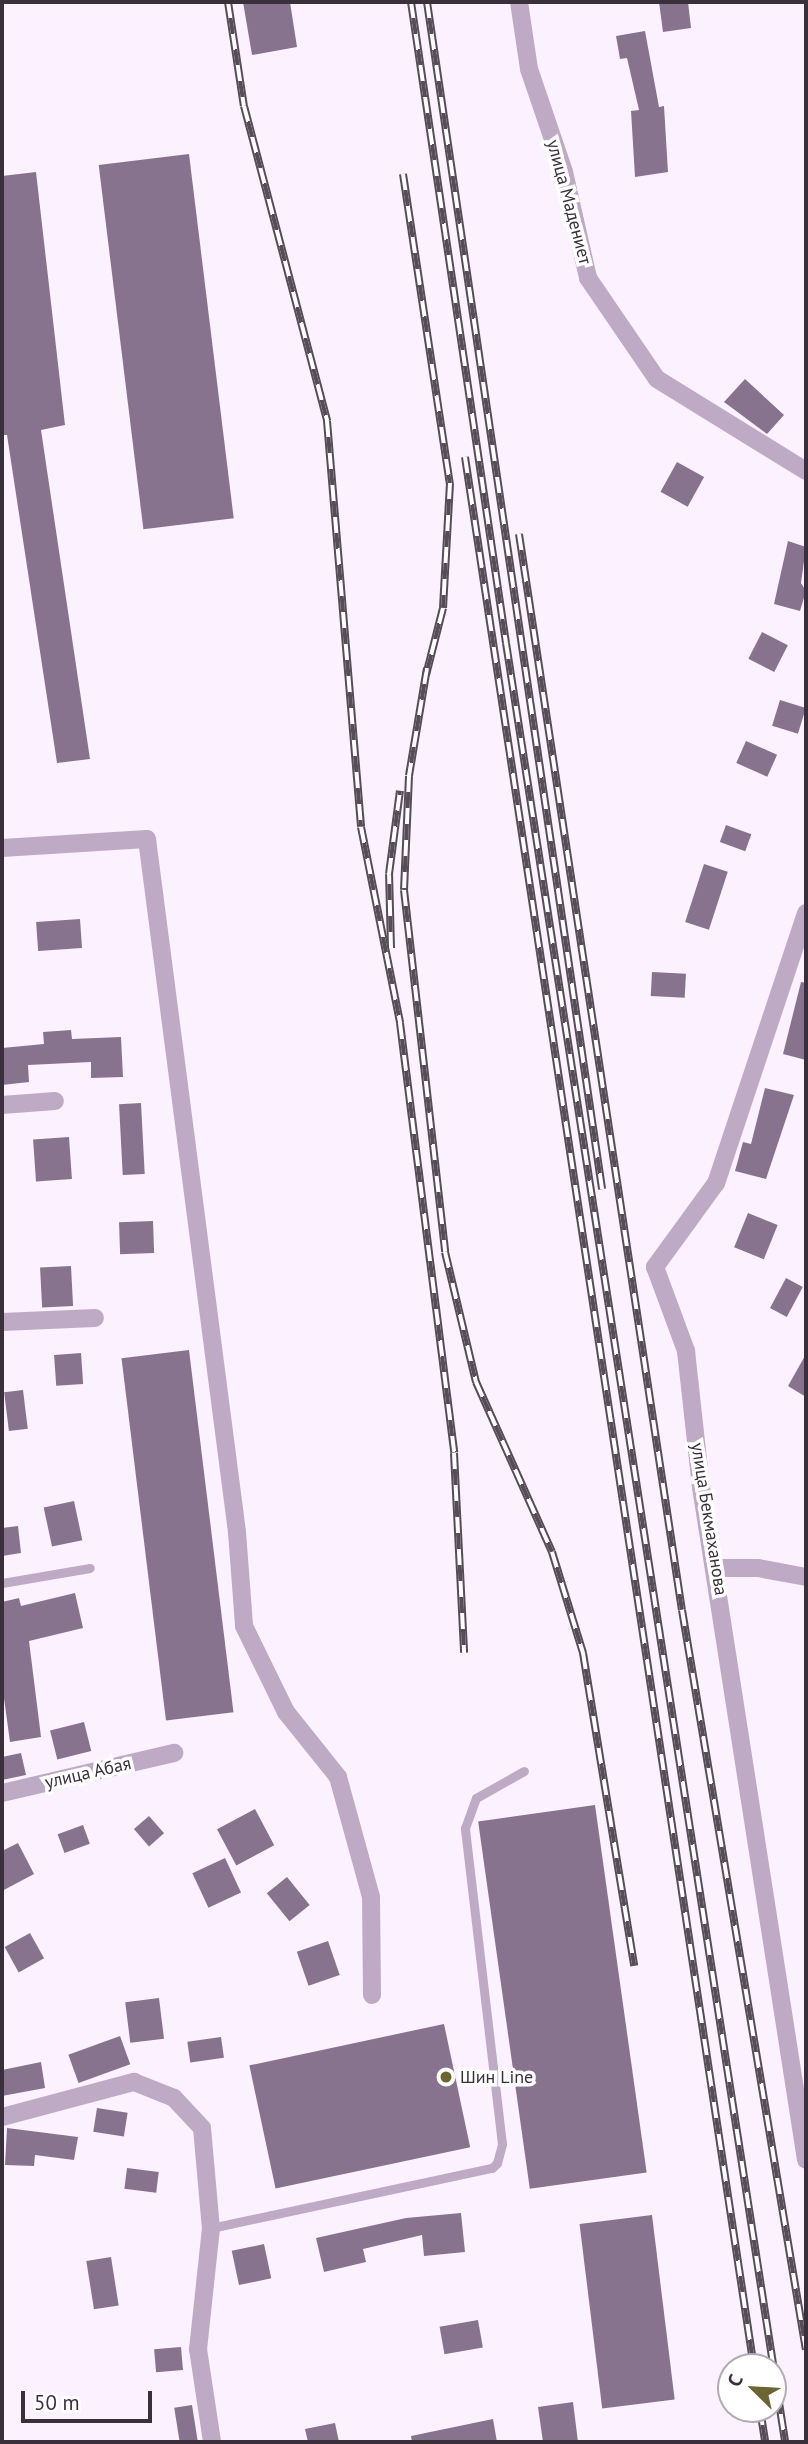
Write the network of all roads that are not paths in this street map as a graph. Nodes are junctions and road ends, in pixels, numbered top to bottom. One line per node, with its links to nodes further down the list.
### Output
1 (519, 2): 2 (street, улица Мадениет)
2 (806, 471)
3 (2, 848): 16 (street)
4 (806, 913): 10 (street, улица Бекмаханова)
5 (55, 1101): 6 (street)
6 (2, 1105)
7 (95, 1318): 8 (street)
8 (2, 1322)
9 (90, 1568): 12 (lane)
10 (716, 1568): 11 (street); 18 (street, улица Бекмаханова)
11 (806, 1577)
12 (2, 1583)
13 (174, 1753): 15 (street, улица Абая)
14 (524, 1771): 19 (lane)
15 (2, 1793)
16 (372, 1995)
17 (2, 2117): 19 (street)
18 (806, 2160)
19 (211, 2228): 20 (street)
20 (212, 2442)

